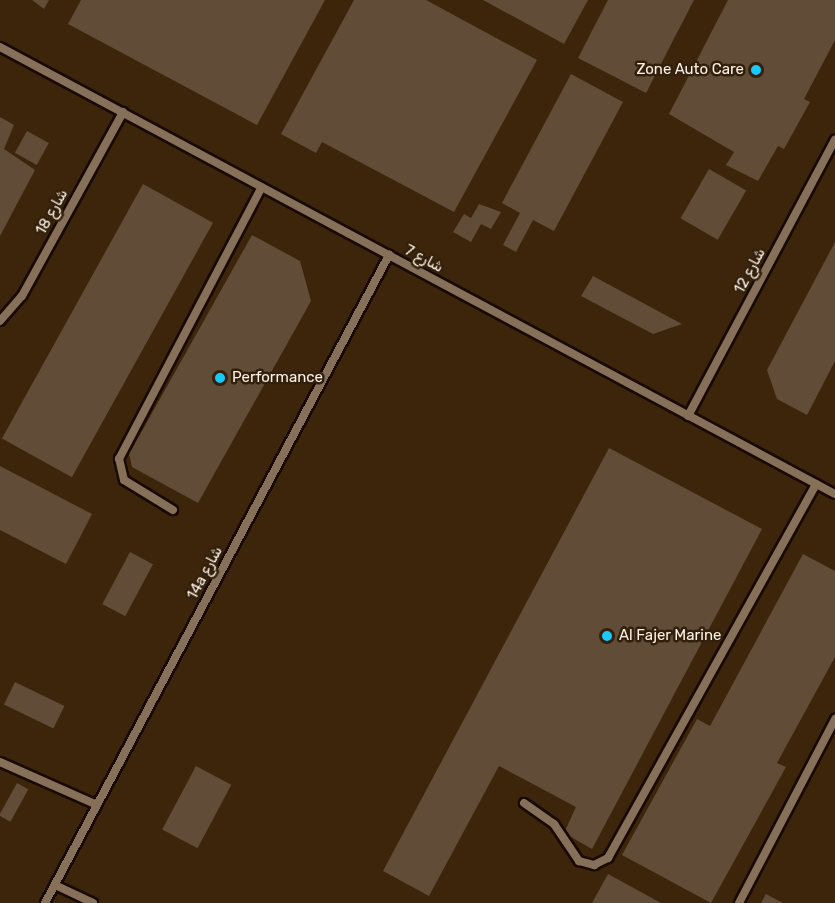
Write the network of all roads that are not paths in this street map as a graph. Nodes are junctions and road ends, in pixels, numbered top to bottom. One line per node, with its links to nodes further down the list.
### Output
1 (0, 46): 2 (lane, شارع 7)
2 (123, 112): 4 (lane, شارع 7); 6 (lane, شارع 18)
3 (835, 140): 7 (lane, شارع 12)
4 (262, 187): 5 (lane, شارع 7); 10 (lane)
5 (388, 255): 7 (lane, شارع 7); 14 (lane, 14a شارع)
6 (0, 321)
7 (688, 416): 8 (lane, شارع 7)
8 (816, 484): 9 (lane, شارع 7); 13 (lane)
9 (835, 495)
10 (173, 510)
11 (835, 719): 18 (lane)
12 (0, 762): 14 (lane)
13 (524, 803)
14 (97, 805): 15 (lane, 14a شارع)
15 (55, 885): 16 (lane, 14a شارع); 17 (lane)
16 (45, 903)
17 (93, 903)
18 (739, 903)

